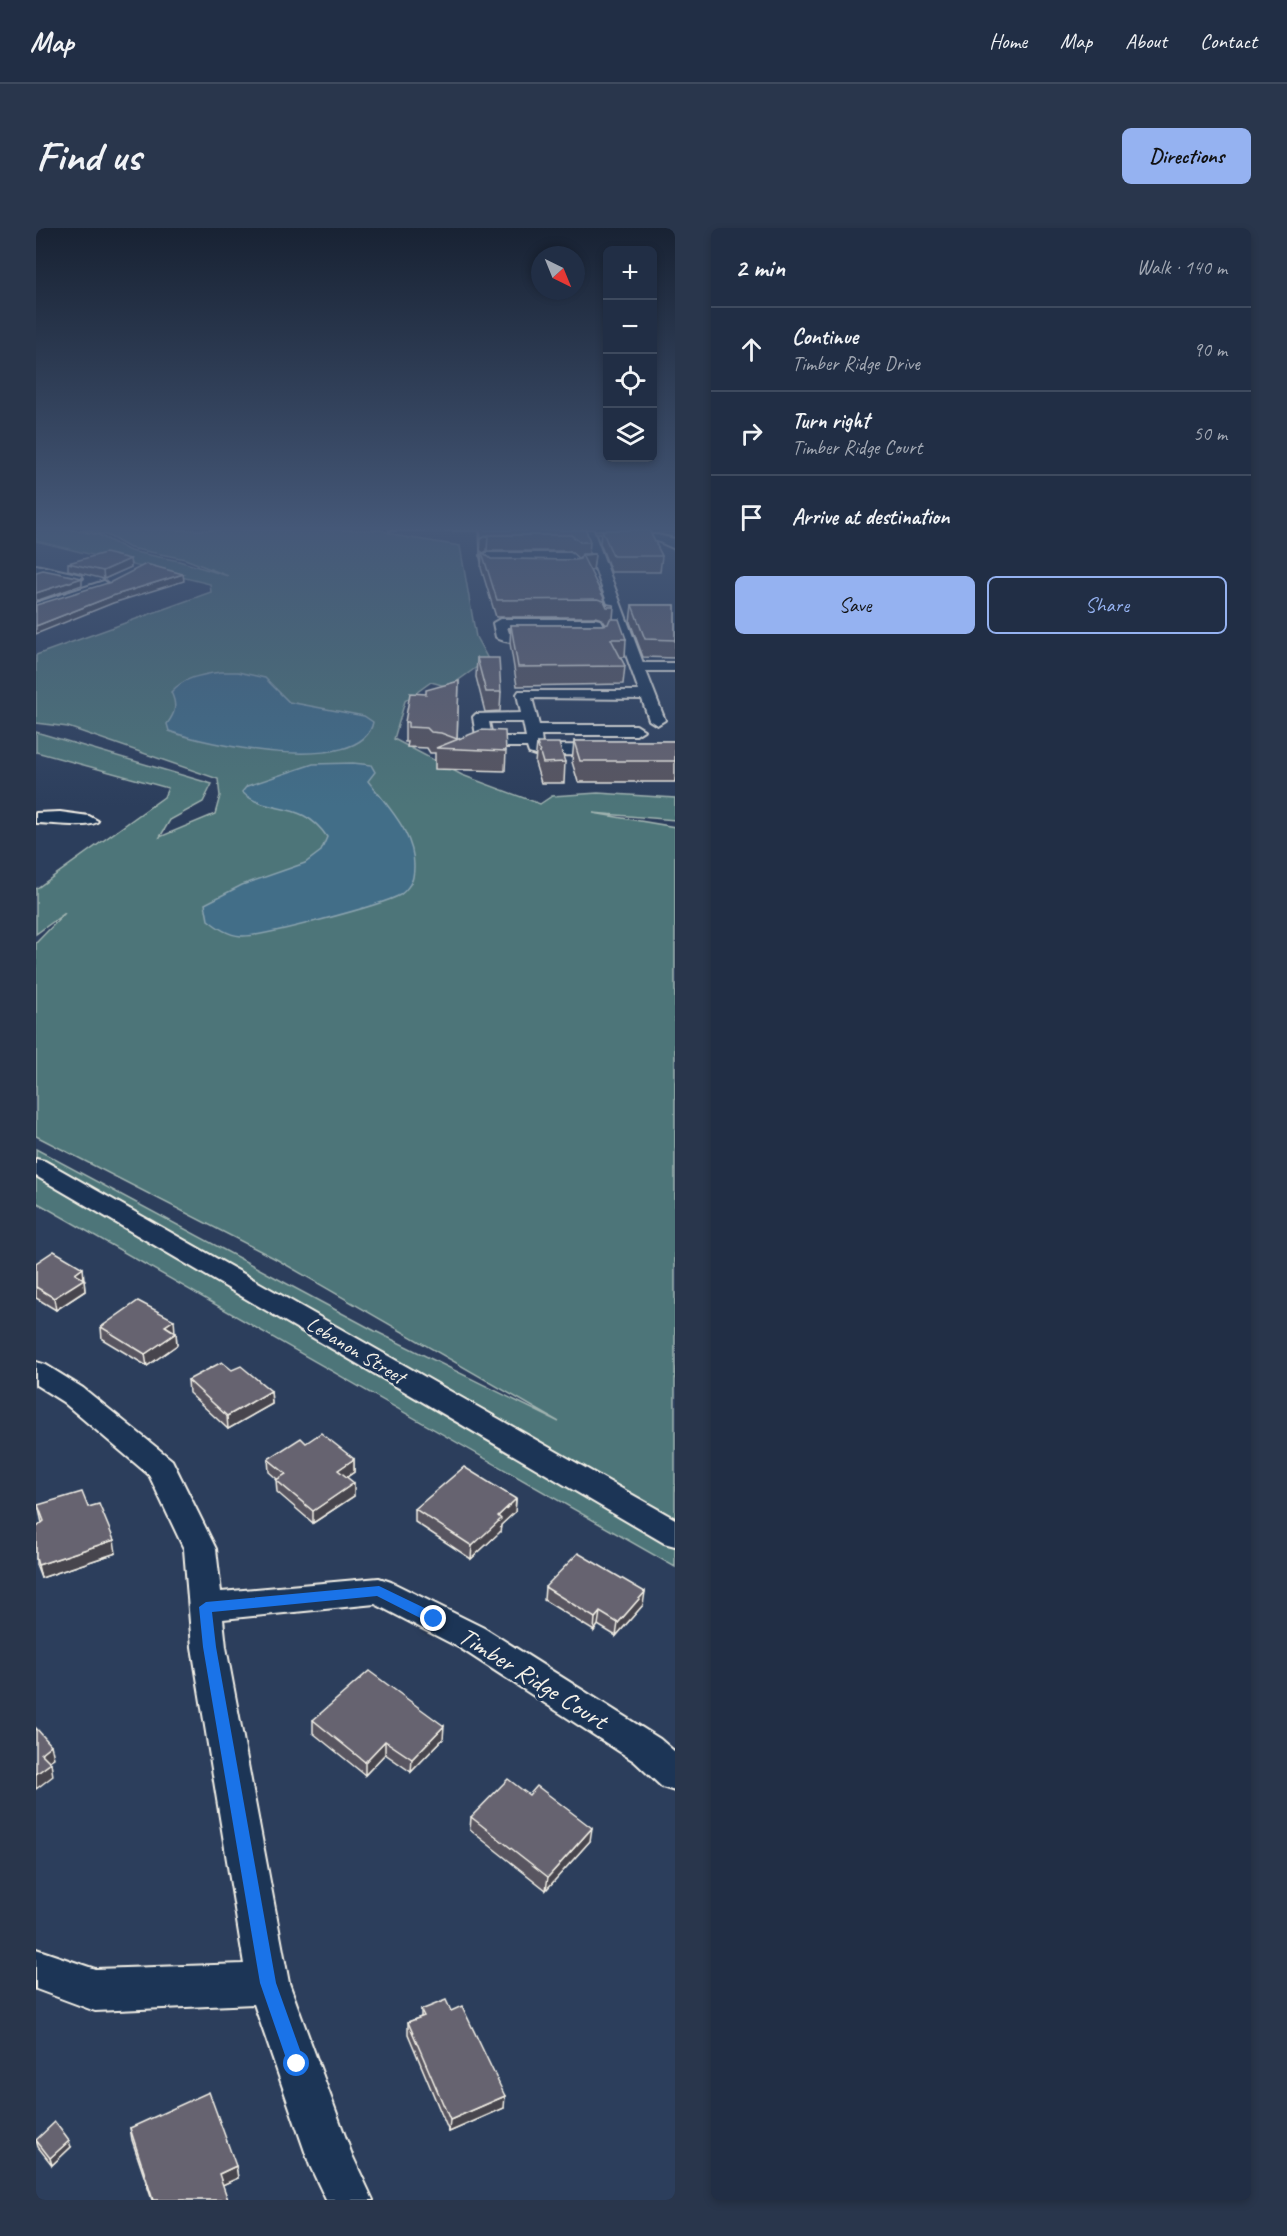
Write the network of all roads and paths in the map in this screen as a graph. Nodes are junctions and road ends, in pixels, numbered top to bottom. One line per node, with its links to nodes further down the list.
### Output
1 (622, 622): 3 (street)
2 (598, 631): 2 (street); 3 (street)
3 (625, 631): 4 (street)
4 (639, 667): 5 (street); 6 (street)
5 (675, 667)
6 (648, 695): 7 (street); 9 (street)
7 (657, 720): 8 (street); 10 (street)
8 (674, 722)
9 (532, 730): 10 (street); 12 (street)
10 (636, 730): 11 (street)
11 (675, 740)
12 (675, 751)
13 (36, 818): 14 (street)
14 (89, 821)
15 (36, 1166): 17 (street, Lebanon Street)
16 (36, 1371): 18 (street)
17 (675, 1534)
18 (206, 1607): 19 (street, Timber Ridge Court); 21 (street)
19 (675, 1774)
20 (36, 1969): 21 (street)
21 (268, 1983): 22 (street)
22 (350, 2200)

